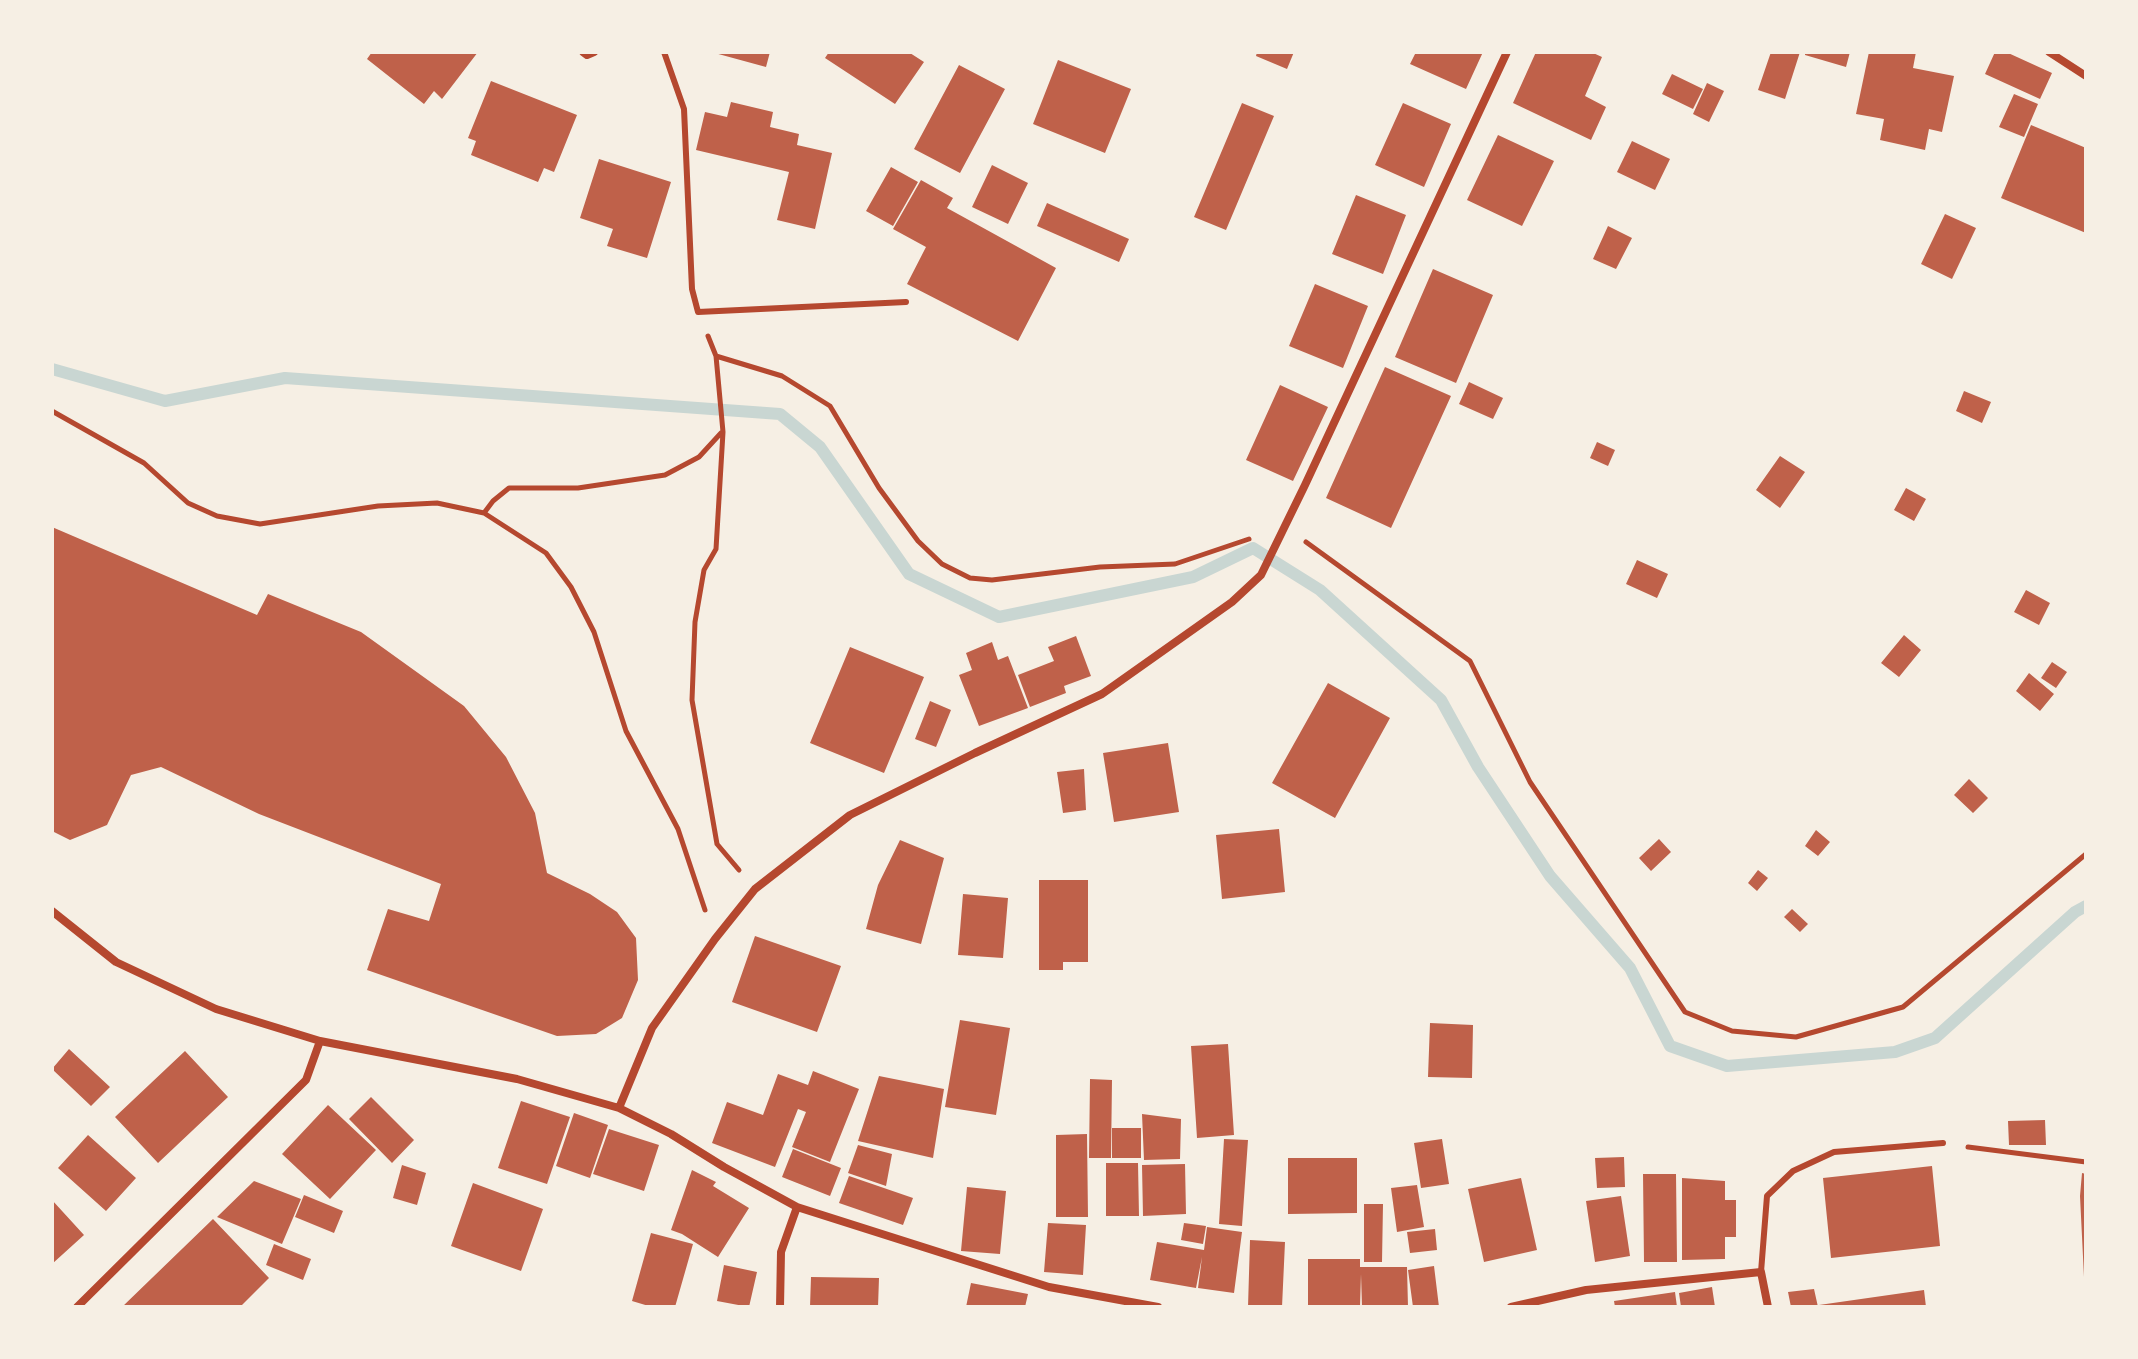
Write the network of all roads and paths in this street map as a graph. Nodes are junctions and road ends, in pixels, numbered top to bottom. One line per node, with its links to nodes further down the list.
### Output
1 (583, 52): 2 (street)
2 (594, 52)
3 (664, 52): 7 (lane)
4 (1507, 52): 11 (street)
5 (2049, 52): 6 (street)
6 (2086, 76)
7 (906, 302)
8 (52, 411): 10 (path)
9 (723, 432): 10 (path); 11 (path); 13 (path)
10 (484, 513): 15 (path)
11 (1277, 539): 12 (path); 13 (street)
12 (2086, 854)
13 (755, 889): 15 (street)
14 (52, 911): 16 (street)
15 (715, 939): 17 (street)
16 (320, 1041): 17 (street); 22 (street)
17 (619, 1108): 20 (street)
18 (1943, 1143): 19 (path); 21 (lane)
19 (2086, 1162)
20 (797, 1207): 23 (street); 24 (street)
21 (1761, 1272): 25 (street); 26 (street)
22 (77, 1307)
23 (780, 1307)
24 (1158, 1307)
25 (1511, 1307)
26 (1768, 1307)

